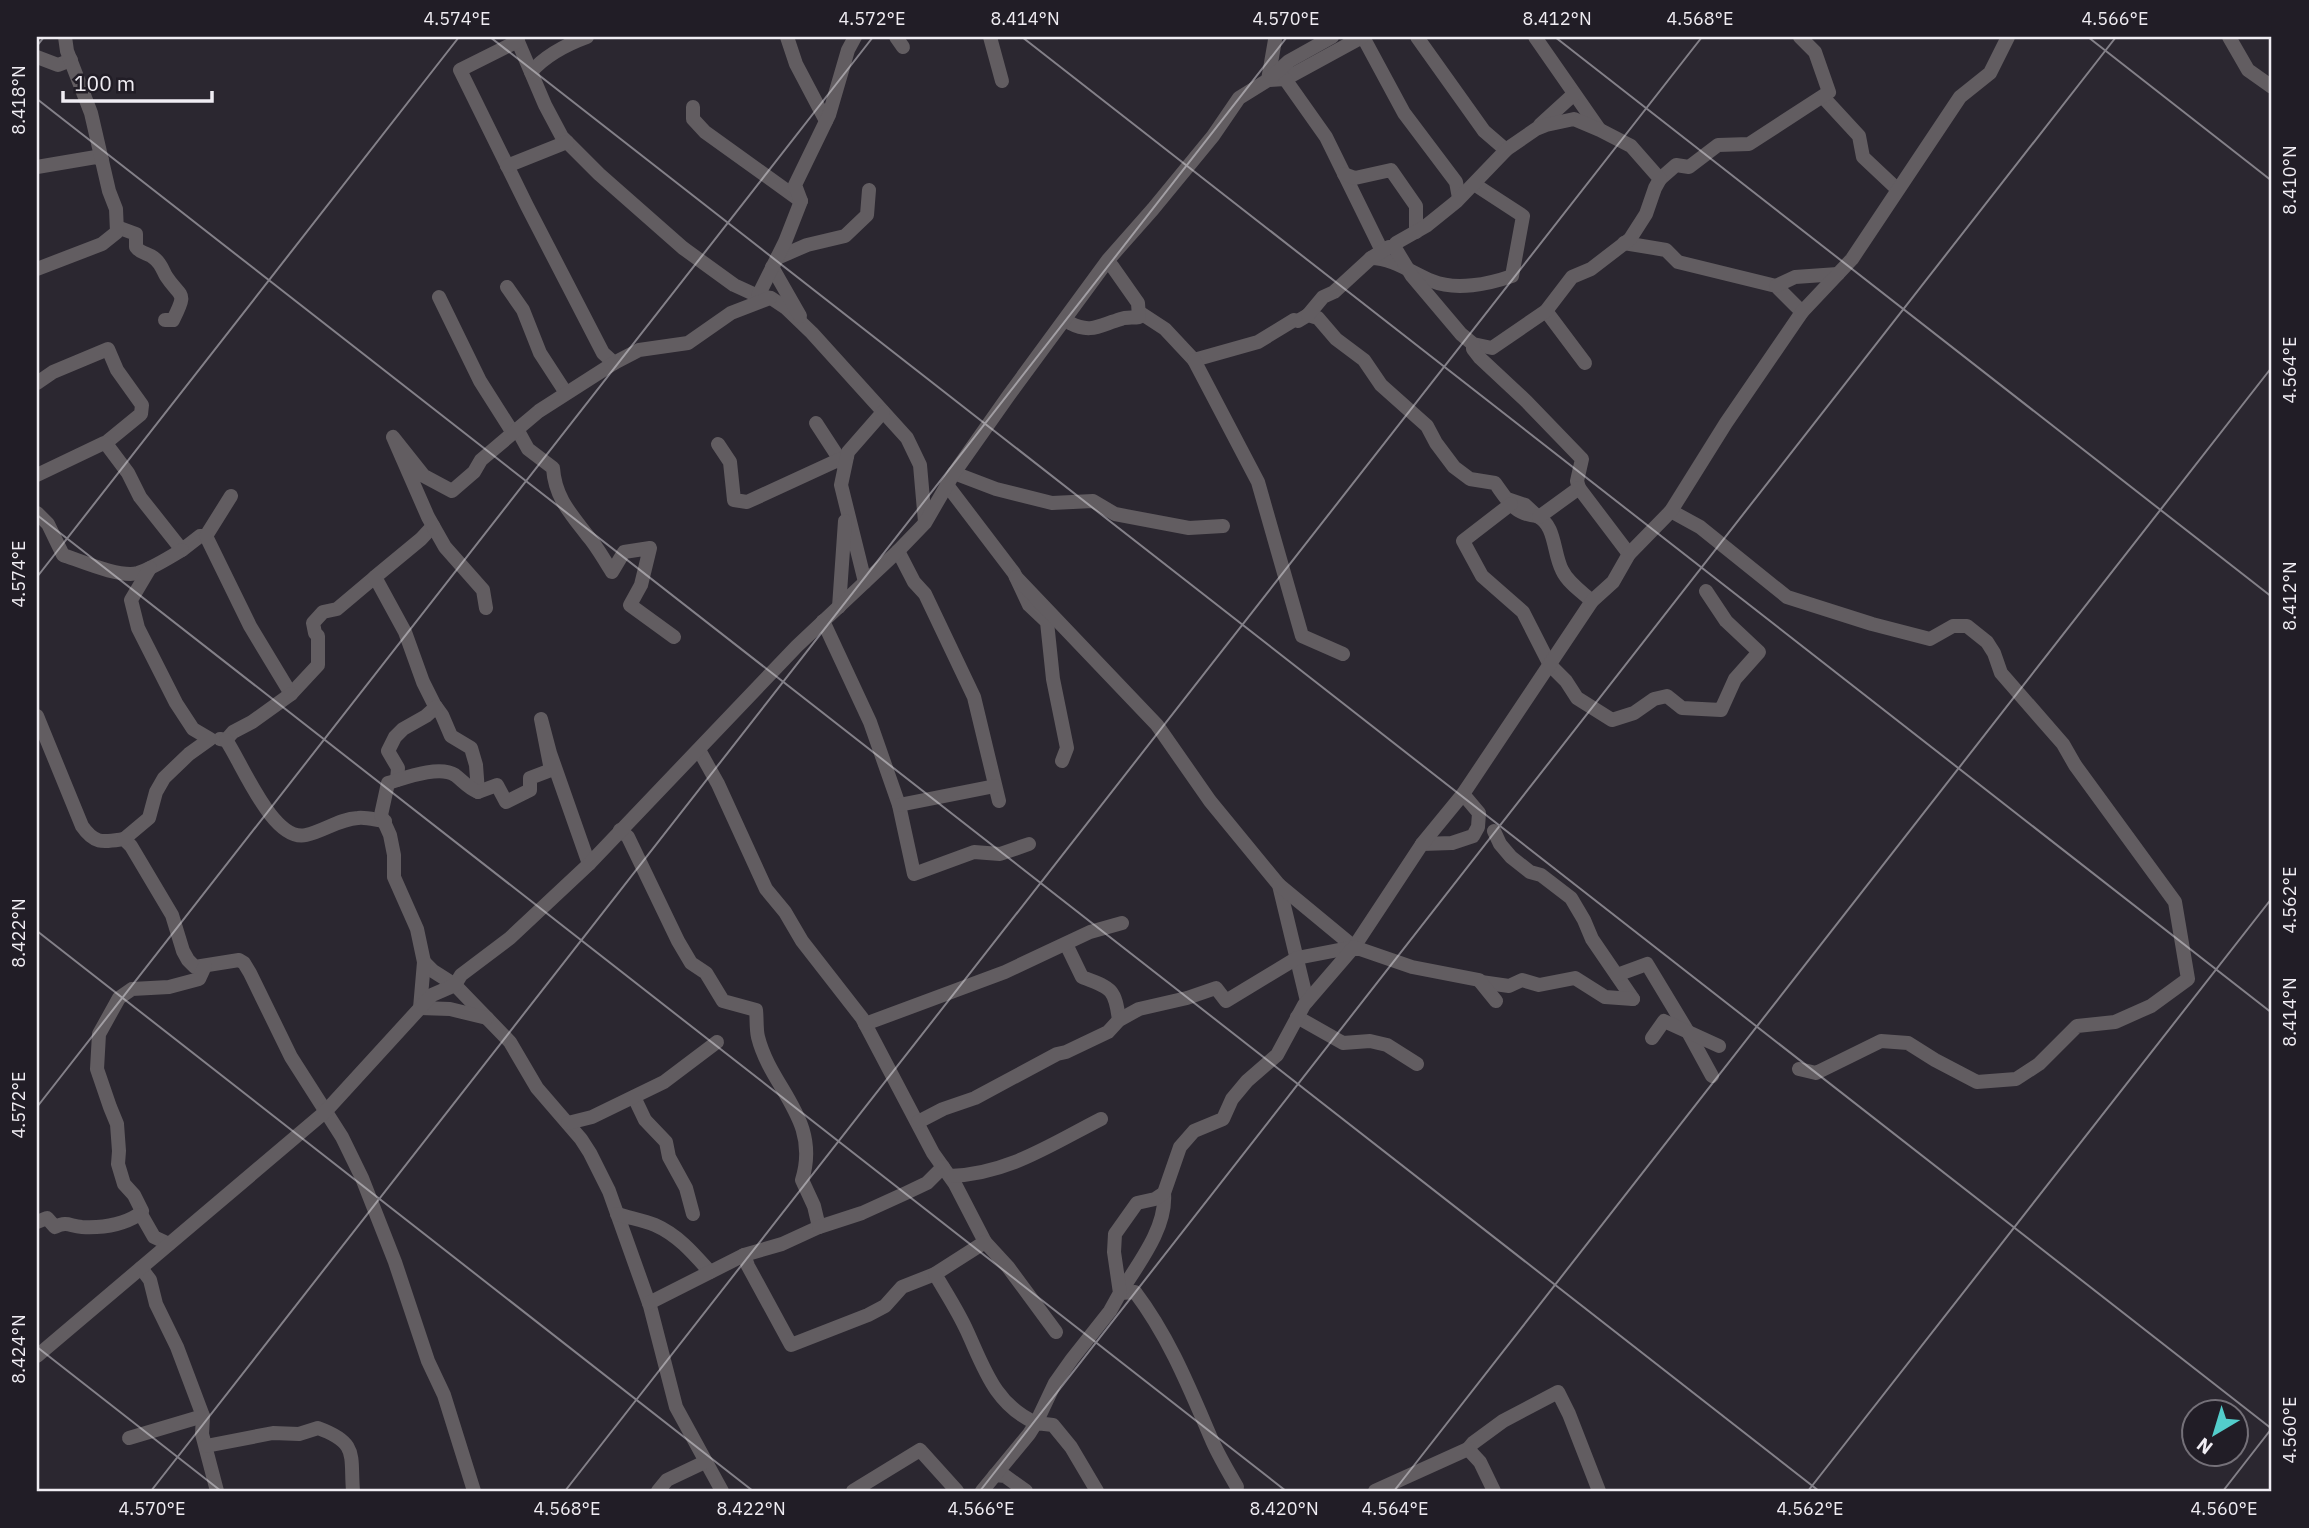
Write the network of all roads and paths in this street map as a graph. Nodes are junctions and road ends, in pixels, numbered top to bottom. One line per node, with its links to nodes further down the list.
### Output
1 (65, 37): 16 (street)
2 (587, 37): 17 (street)
3 (787, 37): 25 (street)
4 (990, 37): 20 (street)
5 (1332, 37): 19 (street)
6 (1362, 37): 18 (street); 38 (street)
7 (1416, 37): 29 (street)
8 (1535, 37): 22 (street)
9 (1800, 37): 23 (street)
10 (2008, 37): 36 (street)
11 (2229, 37): 21 (street)
12 (517, 39): 17 (street); 31 (street)
13 (851, 39): 25 (street)
14 (1275, 40): 19 (street)
15 (37, 57): 16 (street)
16 (71, 60): 30 (street)
17 (531, 72): 28 (street)
18 (1285, 79): 19 (street); 33 (street)
19 (1268, 80): 73 (street)
20 (1002, 81)
21 (2272, 87)
22 (1574, 94): 26 (street); 27 (street)
23 (1823, 97): 34 (street); 36 (street)
24 (693, 107): 39 (street)
25 (826, 121): 39 (street)
26 (1536, 129): 27 (street); 29 (street)
27 (1600, 130): 34 (street)
28 (566, 142): 31 (street); 52 (street)
29 (1506, 150): 35 (street)
30 (102, 160): 32 (street); 40 (street)
31 (507, 166): 62 (street)
32 (37, 167)
33 (1344, 174): 41 (street); 43 (street)
34 (1660, 178): 42 (street)
35 (1474, 184): 38 (street); 46 (street)
36 (1897, 189): 48 (street)
37 (869, 190): 44 (street)
38 (1459, 198): 41 (street)
39 (801, 201): 44 (street)
40 (117, 227): 47 (street); 57 (street)
41 (1416, 232): 43 (street)
42 (1625, 243): 49 (street); 53 (street)
43 (1382, 252): 46 (street); 46 (street); 56 (street)
44 (775, 263): 52 (street); 59 (street)
45 (1112, 266): 54 (street)
46 (1408, 269): 60 (street)
47 (37, 270)
48 (1838, 274): 49 (street); 55 (street)
49 (1776, 286): 55 (street)
50 (507, 287): 65 (street)
51 (439, 297): 68 (street)
52 (765, 297): 59 (street); 62 (street)
53 (1546, 311): 60 (street); 63 (street)
54 (1139, 312): 58 (street); 61 (street)
55 (1802, 312): 78 (street)
56 (1308, 315): 61 (street); 76 (street)
57 (165, 320)
58 (1070, 323)
59 (808, 329): 66 (street)
60 (1473, 344): 74 (street)
61 (1194, 360): 98 (street)
62 (614, 363): 65 (street)
63 (1585, 363)
64 (37, 383): 70 (street)
65 (566, 393): 68 (street)
66 (883, 412): 71 (street); 81 (street)
67 (816, 423): 71 (street)
68 (515, 431): 82 (street); 97 (street)
69 (718, 444): 71 (street)
70 (107, 445): 72 (street); 85 (street)
71 (844, 461): 77 (street)
72 (37, 475)
73 (950, 479): 81 (street); 83 (street); 90 (street)
74 (1579, 488): 80 (street); 87 (street)
75 (231, 496): 84 (street)
76 (1509, 502): 80 (street); 99 (street)
77 (846, 507): 91 (street); 94 (street)
78 (1671, 511): 87 (street); 143 (street)
79 (37, 513): 88 (street)
80 (1538, 516): 93 (street)
81 (925, 523): 86 (street)
82 (433, 526): 89 (street); 95 (street)
83 (1223, 526)
84 (206, 536): 85 (street); 100 (street)
85 (183, 550): 88 (street)
86 (898, 551): 91 (street); 111 (street)
87 (1629, 554): 93 (street)
88 (150, 568): 103 (street)
89 (375, 577): 100 (street); 101 (street)
90 (1016, 577): 107 (street); 121 (street)
91 (865, 582): 94 (street)
92 (1706, 591): 99 (street)
93 (1592, 601): 99 (street)
94 (839, 607): 96 (street)
95 (486, 608)
96 (823, 621): 106 (street); 111 (street)
97 (674, 637)
98 (1343, 654)
99 (1550, 664): 110 (street)
100 (291, 694): 104 (street)
101 (436, 706): 108 (street); 109 (street)
102 (37, 716): 105 (street)
103 (208, 738): 104 (street); 117 (street)
104 (226, 740): 113 (street)
105 (43, 748): 117 (street)
106 (699, 750): 114 (street); 137 (street)
107 (1062, 761)
108 (397, 780): 109 (street); 113 (street)
109 (478, 792): 120 (street)
110 (1463, 794): 112 (street); 119 (street)
111 (899, 805): 118 (street)
112 (1479, 813): 115 (street); 116 (street)
113 (385, 821): 126 (street)
114 (620, 830): 120 (street); 156 (street)
115 (1494, 831): 116 (street); 128 (street)
116 (1473, 836): 119 (street)
117 (124, 839): 127 (street)
118 (1029, 844)
119 (1422, 844): 124 (street)
120 (589, 864): 130 (street)
121 (1279, 885): 124 (street); 125 (street)
122 (1122, 923): 123 (street)
123 (1066, 944): 136 (street); 137 (street)
124 (1354, 947): 125 (street); 129 (street); 131 (street)
125 (1297, 958): 131 (street); 136 (street)
126 (424, 962): 130 (street); 133 (street)
127 (205, 966): 146 (street); 154 (street)
128 (1617, 975): 129 (street); 138 (street)
129 (1481, 982): 132 (street)
130 (454, 985): 133 (street); 135 (street)
131 (1307, 1001): 134 (street)
132 (1496, 1001)
133 (420, 1007): 135 (street); 146 (street)
134 (1297, 1017): 142 (street); 151 (street)
135 (487, 1018): 149 (street)
136 (1119, 1020): 148 (street)
137 (865, 1024): 148 (street)
138 (1688, 1032): 139 (street); 141 (street); 144 (street)
139 (1652, 1038)
140 (717, 1042): 145 (street)
141 (1719, 1046)
142 (1417, 1064)
143 (1799, 1069)
144 (1712, 1076)
145 (634, 1097): 149 (street); 153 (street)
146 (325, 1112): 158 (street); 177 (street)
147 (1101, 1119): 150 (street)
148 (918, 1122): 150 (street)
149 (568, 1123): 152 (street)
150 (947, 1171): 156 (street); 157 (street)
151 (1164, 1193): 163 (street); 163 (street)
152 (617, 1214): 161 (street); 164 (street)
153 (693, 1214)
154 (138, 1215): 155 (street); 158 (street)
155 (37, 1222)
156 (819, 1227): 159 (street)
157 (985, 1242): 162 (street); 165 (street)
158 (169, 1244): 160 (street)
159 (744, 1255): 161 (street); 162 (street)
160 (141, 1268): 166 (street); 167 (street)
161 (710, 1272): 164 (street)
162 (935, 1274): 168 (street)
163 (1120, 1293): 168 (street); 174 (street)
164 (649, 1303): 172 (street)
165 (1056, 1332)
166 (37, 1352)
167 (203, 1416): 169 (street); 170 (street)
168 (1036, 1423): 173 (street); 184 (street)
169 (129, 1438)
170 (206, 1446): 175 (street); 176 (street)
171 (1468, 1449): 185 (street); 186 (street); 187 (street)
172 (705, 1462): 178 (street); 179 (street)
173 (995, 1475): 182 (street); 183 (street)
174 (1237, 1487)
175 (217, 1491)
176 (353, 1491)
177 (474, 1491)
178 (658, 1491)
179 (722, 1491)
180 (853, 1491): 181 (street)
181 (957, 1491)
182 (982, 1491)
183 (1026, 1491)
184 (1097, 1491)
185 (1375, 1491)
186 (1494, 1491)
187 (1599, 1491)

